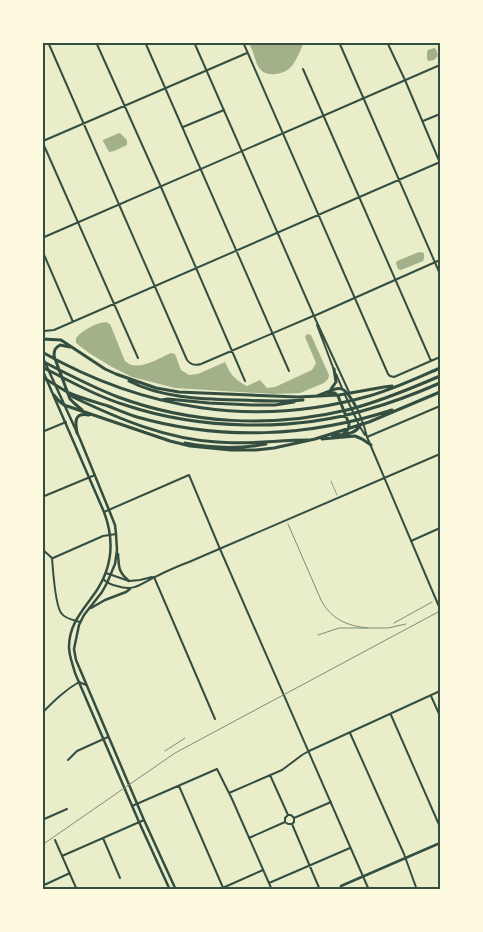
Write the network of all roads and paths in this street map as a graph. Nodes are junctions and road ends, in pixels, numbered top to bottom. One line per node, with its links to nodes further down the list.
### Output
1 (96, 42): 16 (street)
2 (145, 42): 14 (street)
3 (194, 42): 12 (street)
4 (243, 42): 9 (street)
5 (339, 42): 15 (street)
6 (387, 42): 13 (street)
7 (48, 43): 8 (main road); 21 (street)
8 (42, 45)
9 (247, 53): 12 (street); 23 (street)
10 (440, 65): 13 (street)
11 (303, 69): 19 (street)
12 (206, 70): 14 (street); 17 (street)
13 (405, 80): 15 (street); 20 (street)
14 (165, 88): 16 (street); 22 (street)
15 (364, 98): 19 (street); 28 (street)
16 (124, 105): 21 (street); 29 (street)
17 (224, 110): 22 (street); 25 (street)
18 (440, 114): 20 (street)
19 (323, 116): 23 (street); 30 (street)
20 (423, 121): 26 (street)
21 (83, 123): 24 (street); 31 (street)
22 (183, 128): 27 (street)
23 (283, 134): 25 (street); 32 (street)
24 (42, 141): 33 (street)
25 (242, 152): 27 (street); 34 (street)
26 (440, 162): 28 (street)
27 (201, 169): 29 (street); 37 (street)
28 (400, 180): 30 (street); 39 (street)
29 (160, 187): 31 (street); 40 (street)
30 (359, 198): 32 (street); 42 (street)
31 (120, 205): 33 (street); 43 (street)
32 (319, 215): 34 (street); 44 (street)
33 (79, 222): 35 (street); 45 (street)
34 (278, 233): 37 (street); 46 (street)
35 (42, 238)
36 (42, 250): 47 (street)
37 (236, 250): 40 (street); 49 (street)
38 (440, 260): 39 (street)
39 (436, 262): 41 (street); 42 (street)
40 (196, 269): 43 (street); 52 (street)
41 (440, 274)
42 (395, 280): 44 (street); 57 (street)
43 (155, 286): 45 (street); 52 (street)
44 (354, 298): 46 (street); 57 (street)
45 (114, 304): 47 (street); 55 (street)
46 (314, 316): 49 (street); 60 (street); 78 (street)
47 (73, 322): 48 (street)
48 (44, 331)
49 (273, 333): 52 (street); 61 (street)
50 (42, 340): 51 (highway)
51 (71, 347): 62 (highway); 80 (highway)
52 (232, 350): 65 (street)
53 (42, 354): 74 (highway); 77 (main road)
54 (440, 357): 57 (street)
55 (138, 358)
56 (42, 361): 63 (highway)
57 (430, 361)
58 (42, 368): 66 (highway); 73 (main road)
59 (440, 368): 67 (highway)
60 (334, 369): 68 (street); 69 (highway)
61 (289, 371)
62 (116, 374): 67 (highway); 75 (highway)
63 (440, 376)
64 (42, 377): 71 (highway)
65 (245, 381)
66 (440, 383)
67 (398, 386): 74 (highway)
68 (342, 388): 69 (highway); 78 (highway); 84 (street)
69 (330, 390): 72 (highway)
70 (440, 392): 76 (highway)
71 (69, 393): 76 (highway); 91 (highway)
72 (322, 394): 75 (highway); 87 (highway)
73 (54, 395): 77 (highway); 83 (main road)
74 (158, 400): 75 (highway)
75 (303, 400)
76 (416, 402): 89 (highway)
77 (64, 405): 80 (highway); 86 (main road)
78 (356, 405): 81 (street)
79 (440, 406): 88 (street)
80 (90, 413): 82 (highway)
81 (361, 419): 84 (highway); 88 (street)
82 (111, 421): 86 (highway); 89 (highway)
83 (66, 422): 85 (street); 95 (main road)
84 (360, 427): 87 (highway); 88 (street)
85 (42, 432)
86 (77, 433): 94 (main road)
87 (343, 434): 90 (highway)
88 (367, 437): 92 (street)
89 (165, 438): 91 (highway)
90 (296, 440): 91 (highway); 92 (highway)
91 (278, 442)
92 (370, 445): 96 (street)
93 (440, 454): 96 (street)
94 (95, 475): 95 (street); 100 (main road)
95 (89, 477): 98 (street); 101 (main road)
96 (385, 478): 99 (street); 105 (street)
97 (331, 481): 99 (lane)
98 (42, 497)
99 (338, 498): 106 (street)
100 (109, 510): 101 (street); 103 (main road); 106 (street)
101 (104, 512): 104 (main road)
102 (440, 528): 105 (street)
103 (116, 534): 104 (street); 108 (main road)
104 (110, 535): 109 (street); 110 (main road)
105 (411, 541): 117 (street)
106 (220, 549): 112 (street); 132 (street)
107 (42, 550): 109 (street)
108 (117, 550): 111 (main road); 114 (main road)
109 (52, 558): 119 (street)
110 (106, 573): 111 (street); 113 (main road)
111 (111, 575): 114 (street); 115 (main road)
112 (154, 577): 114 (street); 116 (street); 128 (street)
113 (103, 579): 115 (street); 119 (main road)
114 (129, 581): 116 (street)
115 (107, 583): 116 (street); 118 (main road)
116 (130, 589): 118 (main road)
117 (440, 609)
118 (87, 610): 120 (main road)
119 (76, 620): 120 (street); 121 (main road)
120 (80, 622): 122 (main road)
121 (79, 682): 122 (street); 125 (street); 131 (main road)
122 (86, 686): 130 (main road)
123 (440, 691): 124 (street)
124 (431, 695): 126 (street); 127 (street)
125 (42, 713)
126 (391, 714): 129 (street); 148 (street)
127 (440, 716)
128 (215, 719)
129 (350, 733): 132 (street); 155 (street)
130 (108, 737): 131 (street); 138 (main road)
131 (103, 739): 133 (street); 139 (main road)
132 (309, 751): 134 (street); 137 (street)
133 (68, 760)
134 (270, 775): 136 (street); 141 (street)
135 (179, 785): 136 (street); 138 (street); 165 (street)
136 (229, 793): 150 (street)
137 (331, 802): 142 (street); 153 (street)
138 (137, 803): 139 (street); 144 (main road)
139 (132, 806): 145 (main road)
140 (68, 809): 143 (street)
141 (288, 815): 142 (street); 146 (street)
142 (294, 818): 147 (street)
143 (42, 820)
144 (144, 820): 145 (street); 157 (main road)
145 (139, 822): 149 (street); 158 (main road)
146 (285, 822): 147 (street); 150 (street)
147 (292, 824): 156 (street)
148 (440, 827)
149 (103, 838): 154 (street); 162 (street)
150 (249, 838): 159 (street)
151 (55, 840): 154 (street)
152 (440, 843): 155 (main road)
153 (350, 848): 156 (street); 161 (street)
154 (62, 856): 160 (street)
155 (405, 859): 161 (main road); 174 (street)
156 (309, 865): 163 (street); 172 (street)
157 (166, 868): 158 (main road); 169 (main road)
158 (161, 870): 168 (main road)
159 (263, 870): 163 (street); 165 (street)
160 (70, 874): 164 (street); 167 (street)
161 (363, 877): 166 (main road); 173 (street)
162 (120, 878)
163 (269, 883): 171 (street)
164 (42, 886)
165 (224, 888): 170 (street)
166 (335, 889)
167 (76, 890)
168 (170, 890)
169 (176, 890)
170 (218, 890)
171 (272, 890)
172 (320, 890)
173 (369, 890)
174 (417, 890)

